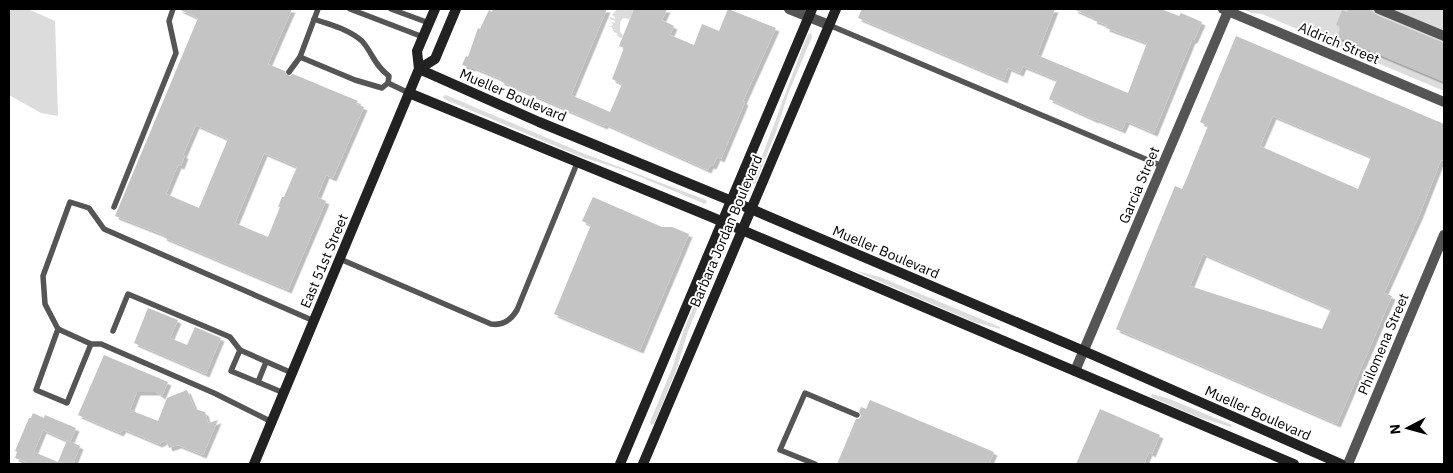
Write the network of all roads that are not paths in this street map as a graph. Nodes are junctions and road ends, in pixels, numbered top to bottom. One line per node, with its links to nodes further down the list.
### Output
1 (173, 9): 26 (lane)
2 (318, 9): 12 (lane)
3 (350, 9): 16 (lane)
4 (391, 9): 13 (lane)
5 (435, 9): 13 (street, East 51st Street)
6 (456, 9): 18 (street, East 51st Street)
7 (789, 9): 11 (street)
8 (836, 9): 14 (street, Barbara Jordan Boulevard)
9 (1379, 9): 15 (street)
10 (1226, 10): 22 (street, Aldrich Street); 24 (street, Garcia Street)
11 (810, 13): 14 (street); 25 (street, Barbara Jordan Boulevard)
12 (314, 19): 17 (lane); 20 (lane)
13 (429, 23): 16 (street, East 51st Street)
14 (829, 25): 24 (lane); 27 (street, Barbara Jordan Boulevard)
15 (1444, 36)
16 (423, 37): 18 (street, East 51st Street)
17 (300, 57): 19 (lane); 20 (lane)
18 (419, 69): 21 (street, East 51st Street); 25 (street, Mueller Boulevard)
19 (289, 72)
20 (388, 83): 21 (lane)
21 (409, 93): 23 (street); 31 (street, East 51st Street)
22 (1444, 102)
23 (578, 161): 28 (street); 31 (lane)
24 (1162, 166): 37 (street, Garcia Street)
25 (731, 200): 27 (street, Mueller Boulevard); 28 (street, Barbara Jordan Boulevard)
26 (114, 207)
27 (751, 209): 29 (street, Barbara Jordan Boulevard); 37 (street, Mueller Boulevard)
28 (722, 222): 29 (street); 46 (street, Barbara Jordan Boulevard)
29 (742, 230): 39 (street); 47 (street, Barbara Jordan Boulevard)
30 (1444, 234): 51 (street, Philomena Street)
31 (340, 259): 32 (street, East 51st Street)
32 (314, 321): 33 (lane); 40 (street, East 51st Street)
33 (58, 328): 35 (lane); 35 (lane)
34 (112, 331): 36 (lane)
35 (92, 344): 44 (lane)
36 (240, 350): 38 (lane); 41 (lane)
37 (1084, 351): 39 (street, Garcia Street); 50 (street, Mueller Boulevard)
38 (266, 362): 40 (lane); 41 (lane)
39 (1075, 371): 49 (street)
40 (292, 373): 42 (street, East 51st Street)
41 (258, 382): 42 (lane)
42 (284, 393): 44 (street, East 51st Street)
43 (858, 415): 48 (lane)
44 (272, 422): 45 (street, East 51st Street)
45 (254, 464)
46 (620, 464)
47 (643, 464)
48 (815, 464)
49 (1294, 464)
50 (1341, 464)
51 (1348, 464)

